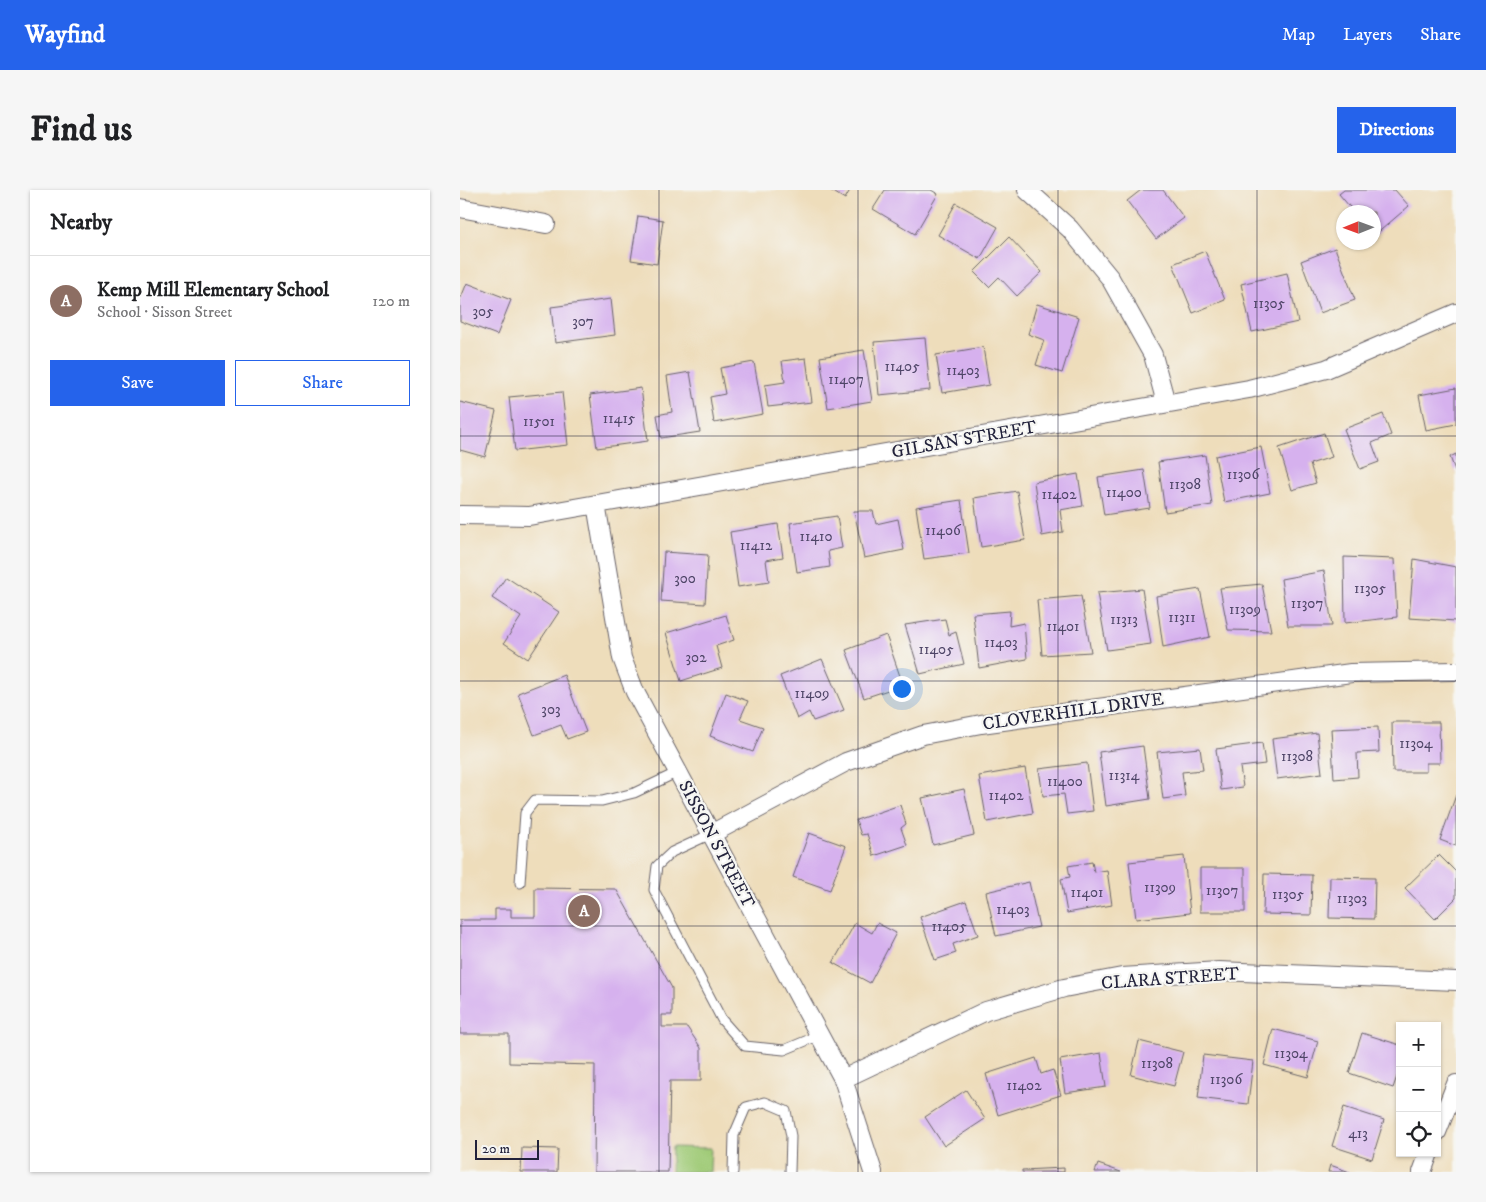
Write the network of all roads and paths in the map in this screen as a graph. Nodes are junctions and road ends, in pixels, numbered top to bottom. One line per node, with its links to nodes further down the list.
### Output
1 (1027, 190): 5 (street)
2 (460, 208): 3 (street)
3 (546, 224)
4 (1456, 313): 5 (street, GILSAN STREET)
5 (1166, 403): 6 (street, GILSAN STREET)
6 (596, 504): 7 (street, GILSAN STREET); 9 (street, SISSON STREET)
7 (460, 515)
8 (1456, 671): 10 (street, CLOVERHILL DRIVE)
9 (678, 772): 10 (street, SISSON STREET); 11 (lane)
10 (712, 834): 13 (street, SISSON STREET); 13 (lane)
11 (520, 883)
12 (1456, 982): 14 (street, CLARA STREET)
13 (820, 1035): 14 (street, SISSON STREET)
14 (843, 1079): 20 (street, SISSON STREET)
15 (1456, 1084): 16 (street)
16 (1441, 1122)
17 (1428, 1157): 21 (street)
18 (733, 1172): 19 (lane)
19 (790, 1172)
20 (873, 1172)
21 (1422, 1172)

